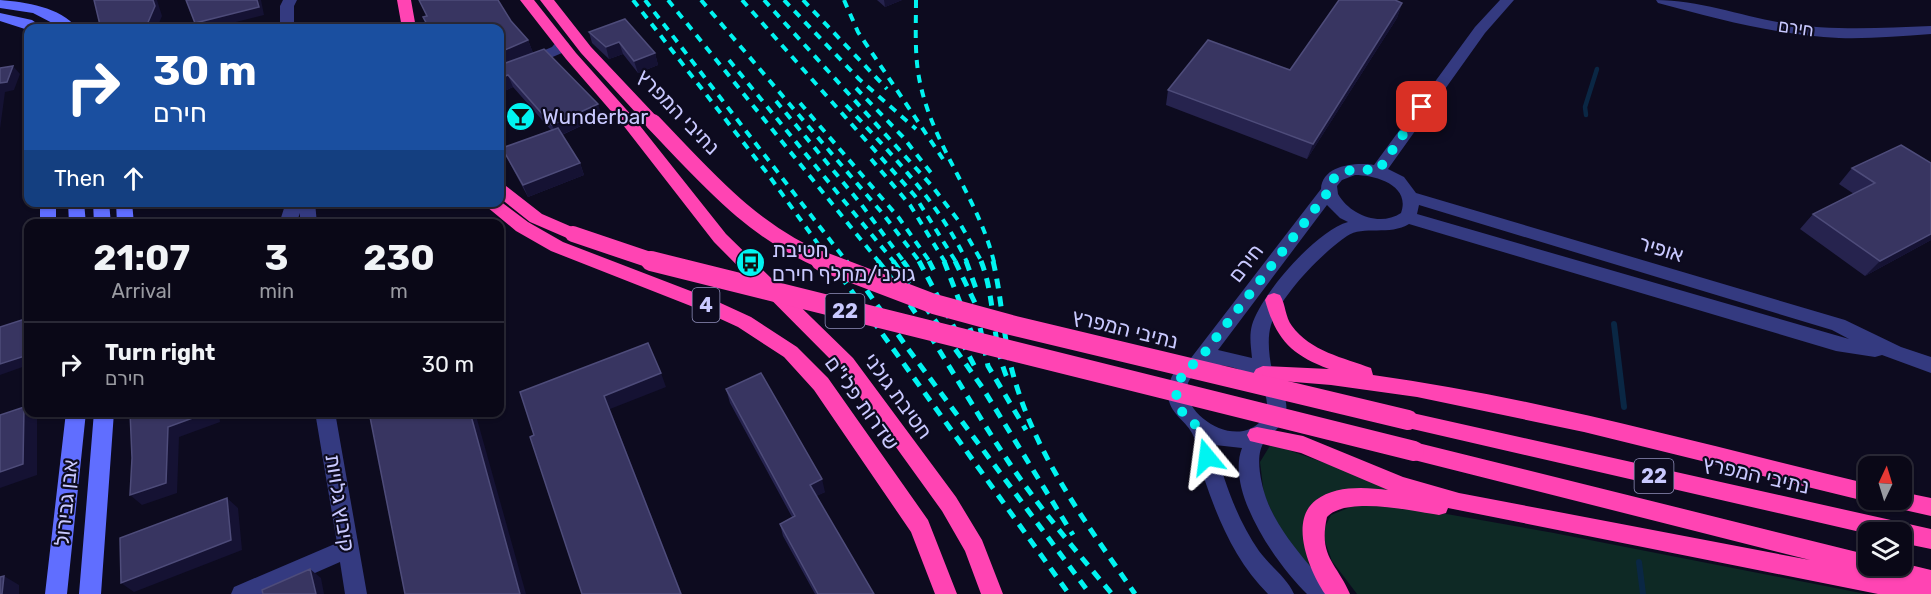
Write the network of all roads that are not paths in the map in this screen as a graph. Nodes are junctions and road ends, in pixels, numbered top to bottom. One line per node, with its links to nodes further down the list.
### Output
1 (404, 0): 12 (highway)
2 (527, 0): 14 (highway, חטיבת גולני)
3 (547, 0): 38 (highway, נתיבי המפרץ / 22, bridge)
4 (1507, 0): 16 (street)
5 (1663, 0): 13 (street, חירם)
6 (286, 2): 11 (street)
7 (0, 4): 10 (street)
8 (0, 17): 9 (street)
9 (29, 24)
10 (65, 24)
11 (286, 24)
12 (408, 24)
13 (1931, 30)
14 (562, 44): 15 (street); 50 (highway, חטיבת גולני)
15 (504, 72)
16 (1378, 171): 17 (street); 19 (street)
17 (1328, 192): 22 (street); 25 (street, חירם)
18 (504, 193): 42 (highway, 22, bridge)
19 (1411, 197): 21 (street); 24 (street, אופיר)
20 (495, 207): 49 (highway, שדרות פלי"ם / 4)
21 (1406, 217): 22 (street); 24 (street, אופיר)
22 (1377, 226): 23 (street)
23 (1274, 300): 27 (street); 28 (highway)
24 (1894, 352): 26 (street, אופיר)
25 (1199, 360): 27 (street); 32 (street)
26 (1931, 365)
27 (1263, 374): 28 (highway); 33 (street)
28 (1417, 389): 34 (highway)
29 (75, 417): 45 (street, אבן גבירול)
30 (104, 417): 46 (street, אבן גבירול)
31 (326, 417): 41 (street, קיבוץ גלויות)
32 (1201, 430): 33 (street); 51 (street)
33 (1257, 435): 37 (highway); 52 (street)
34 (1858, 490)
35 (1912, 503): 36 (highway)
36 (1931, 507)
37 (1561, 523): 53 (highway); 54 (highway)
38 (1858, 523)
39 (1912, 535): 40 (highway, נתיבי המפרץ / 22)
40 (1931, 539)
41 (346, 549): 47 (street); 48 (street, קיבוץ גלויות)
42 (1858, 562)
43 (1912, 575): 44 (highway, 22)
44 (1931, 580)
45 (56, 594)
46 (90, 594)
47 (242, 594)
48 (356, 594)
49 (946, 594)
50 (992, 594)
51 (1283, 594)
52 (1322, 594)
53 (1339, 594)
54 (1931, 594)

